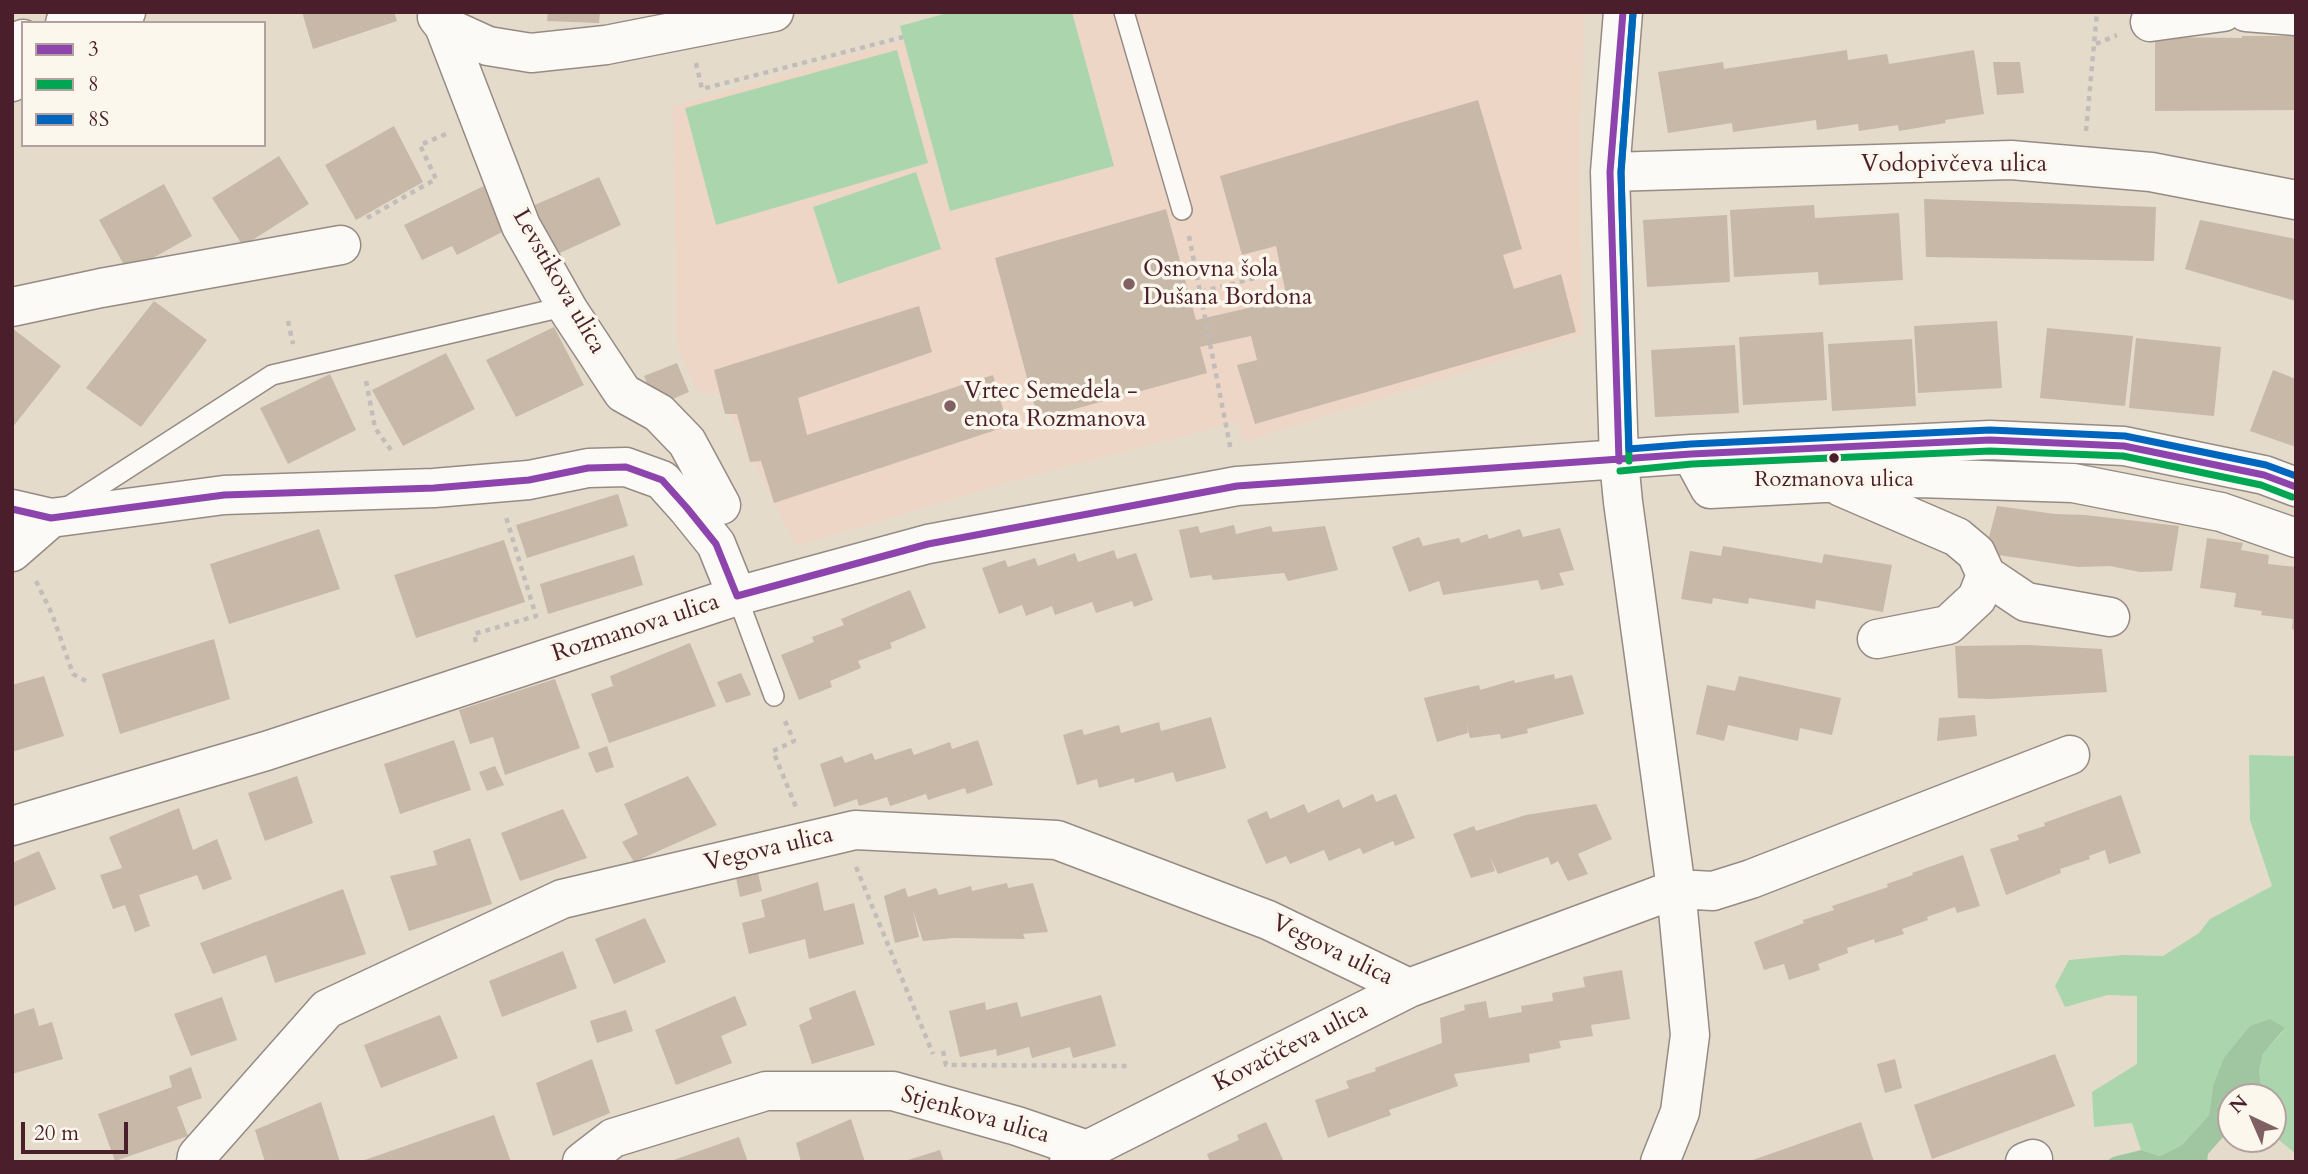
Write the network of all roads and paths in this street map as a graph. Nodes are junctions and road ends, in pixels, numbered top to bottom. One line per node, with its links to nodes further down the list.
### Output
1 (91, 12): 10 (street)
2 (774, 12): 9 (street)
3 (1124, 12): 18 (lane)
4 (1623, 12): 16 (street)
5 (2097, 12): 15 (path)
6 (2223, 12): 11 (street)
7 (2246, 12): 8 (street)
8 (2296, 16)
9 (439, 19): 14 (street, Levstikova ulica)
10 (70, 21)
11 (2150, 22)
12 (903, 37): 13 (path)
13 (702, 89)
14 (481, 120): 20 (path); 23 (street, Levstikova ulica)
15 (2082, 167): 16 (street, Vodopivčeva ulica); 17 (street, Vodopivčeva ulica)
16 (1610, 172): 29 (street)
17 (2296, 200)
18 (1182, 210)
19 (1189, 235): 22 (path)
20 (341, 245): 24 (street)
21 (1281, 271): 22 (path)
22 (1201, 292): 26 (path)
23 (567, 306): 25 (lane); 32 (street, Levstikova ulica)
24 (12, 307)
25 (362, 355): 27 (path); 34 (lane)
26 (1226, 425)
27 (391, 450)
28 (1690, 454): 29 (street, Rozmanova ulica); 30 (street); 31 (street, Rozmanova ulica)
29 (1619, 461): 39 (street, Rozmanova ulica); 49 (street)
30 (1833, 483): 36 (street); 38 (street)
31 (2296, 487)
32 (721, 505)
33 (12, 509): 34 (street)
34 (51, 518): 37 (street); 39 (street)
35 (512, 537): 42 (path)
36 (2296, 538)
37 (12, 552)
38 (1986, 575): 41 (street); 43 (street)
39 (737, 596): 45 (lane); 47 (street, Rozmanova ulica)
40 (52, 614): 44 (path)
41 (2110, 617)
42 (474, 634)
43 (1877, 639)
44 (86, 681)
45 (774, 696): 48 (path)
46 (2070, 755): 49 (street)
47 (12, 826)
48 (826, 837): 50 (street, Vegova ulica); 52 (path); 55 (street, Vegova ulica)
49 (1676, 889): 50 (street, Kovačičeva ulica); 57 (street)
50 (1409, 988): 54 (street, Kovačičeva ulica)
51 (943, 1051): 53 (path)
52 (933, 1054)
53 (1130, 1066)
54 (1078, 1156): 56 (street, Stjenkova ulica)
55 (195, 1162)
56 (582, 1162)
57 (1660, 1162)

